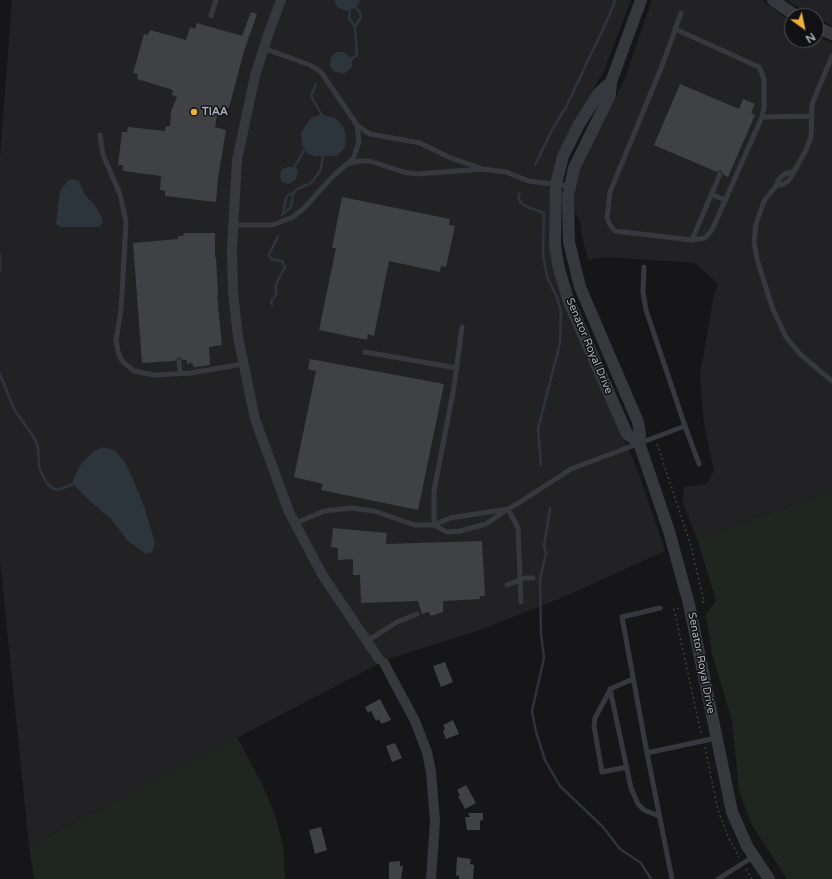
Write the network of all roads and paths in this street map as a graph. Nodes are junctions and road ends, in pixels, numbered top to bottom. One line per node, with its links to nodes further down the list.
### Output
1 (216, 0): 7 (lane)
2 (281, 0): 9 (street)
3 (641, 0): 11 (street, Senator Royal Drive)
4 (773, 0): 5 (street)
5 (784, 8)
6 (681, 13): 8 (lane)
7 (211, 16)
8 (675, 30): 13 (lane); 24 (lane)
9 (263, 48): 14 (lane); 23 (street)
10 (832, 56): 12 (lane)
11 (611, 82): 19 (street, Senator Royal Drive); 20 (street, Senator Royal Drive)
12 (811, 116): 13 (lane); 32 (lane)
13 (762, 117): 22 (lane)
14 (357, 125): 16 (lane); 17 (lane)
15 (100, 135): 31 (lane)
16 (343, 167): 17 (lane); 23 (lane)
17 (483, 169): 19 (lane)
18 (720, 174): 21 (lane)
19 (556, 184): 20 (lane); 34 (street, Senator Royal Drive)
20 (569, 186): 34 (street, Senator Royal Drive)
21 (712, 194): 22 (lane); 24 (lane)
22 (724, 200): 24 (lane)
23 (232, 225): 29 (street)
24 (692, 240)
25 (644, 267): 33 (lane)
26 (462, 327): 30 (lane)
27 (365, 352): 30 (lane)
28 (179, 360): 31 (lane)
29 (243, 364): 31 (lane); 38 (street)
30 (457, 368): 39 (lane)
31 (180, 374)
32 (832, 381)
33 (685, 426): 34 (lane); 36 (lane)
34 (639, 443): 37 (lane); 52 (street, Senator Royal Drive)
35 (657, 445): 44 (path)
36 (699, 464)
37 (508, 509): 39 (lane); 39 (lane); 41 (lane)
38 (294, 524): 39 (lane); 48 (street)
39 (434, 525)
40 (533, 578): 41 (lane)
41 (520, 580): 42 (lane); 43 (lane)
42 (507, 585)
43 (521, 602)
44 (704, 602)
45 (660, 608): 49 (lane)
46 (674, 609): 51 (path)
47 (417, 614): 48 (lane)
48 (367, 641): 60 (street)
49 (633, 679): 50 (lane); 54 (lane)
50 (610, 689): 55 (lane); 55 (lane)
51 (702, 735)
52 (716, 738): 54 (lane); 57 (street, Senator Royal Drive)
53 (705, 747): 58 (path)
54 (647, 753): 56 (lane)
55 (627, 767): 56 (lane)
56 (659, 816): 61 (lane)
57 (753, 857): 62 (lane); 64 (street, Senator Royal Drive)
58 (739, 858)
59 (747, 870): 63 (path)
60 (431, 879)
61 (672, 879)
62 (718, 879)
63 (752, 879)
64 (769, 879)

